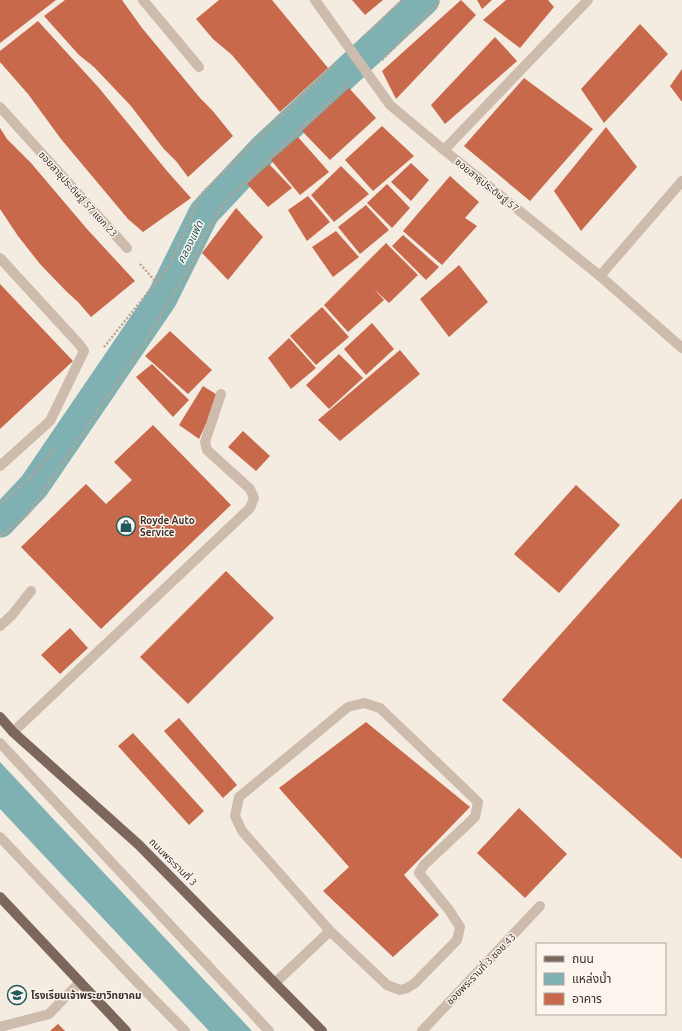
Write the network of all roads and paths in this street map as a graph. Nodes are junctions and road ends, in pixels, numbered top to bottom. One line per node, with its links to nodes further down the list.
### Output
1 (143, 0): 7 (street)
2 (315, 0): 6 (street, ซอยสาธุประดิษฐ์ 57)
3 (402, 0): 6 (path)
4 (441, 0): 8 (path)
5 (588, 0): 10 (street)
6 (350, 49): 8 (street, ซอยสาธุประดิษฐ์ 57); 15 (path)
7 (200, 67)
8 (366, 72): 10 (street, ซอยสาธุประดิษฐ์ 57); 22 (path)
9 (0, 107): 12 (street, ซอยสาธุประดิษฐ์ 57 แยก 23)
10 (444, 150): 14 (street, ซอยสาธุประดิษฐ์ 57)
11 (682, 181): 14 (street)
12 (127, 248): 15 (path)
13 (0, 258): 20 (street)
14 (600, 276): 16 (street, ซอยสาธุประดิษฐ์ 57)
15 (156, 282): 17 (path)
16 (682, 346)
17 (100, 351)
18 (221, 394): 26 (street)
19 (54, 446): 21 (path)
20 (0, 466)
21 (0, 504)
22 (0, 535)
23 (31, 591): 24 (street)
24 (0, 626)
25 (0, 717): 26 (main road, ถนนพระรามที่ 3)
26 (13, 732): 33 (main road, ถนนพระรามที่ 3)
27 (0, 743): 37 (street)
28 (0, 837): 36 (street)
29 (0, 897): 32 (main road)
30 (540, 906): 39 (street, ซอยพระรามที่ 3 ซอย 43)
31 (330, 931): 31 (street); 33 (street)
32 (80, 982): 34 (street); 35 (main road)
33 (275, 983): 38 (main road, ถนนพระรามที่ 3)
34 (0, 1027)
35 (126, 1031)
36 (185, 1031)
37 (269, 1031)
38 (322, 1031)
39 (422, 1031)

